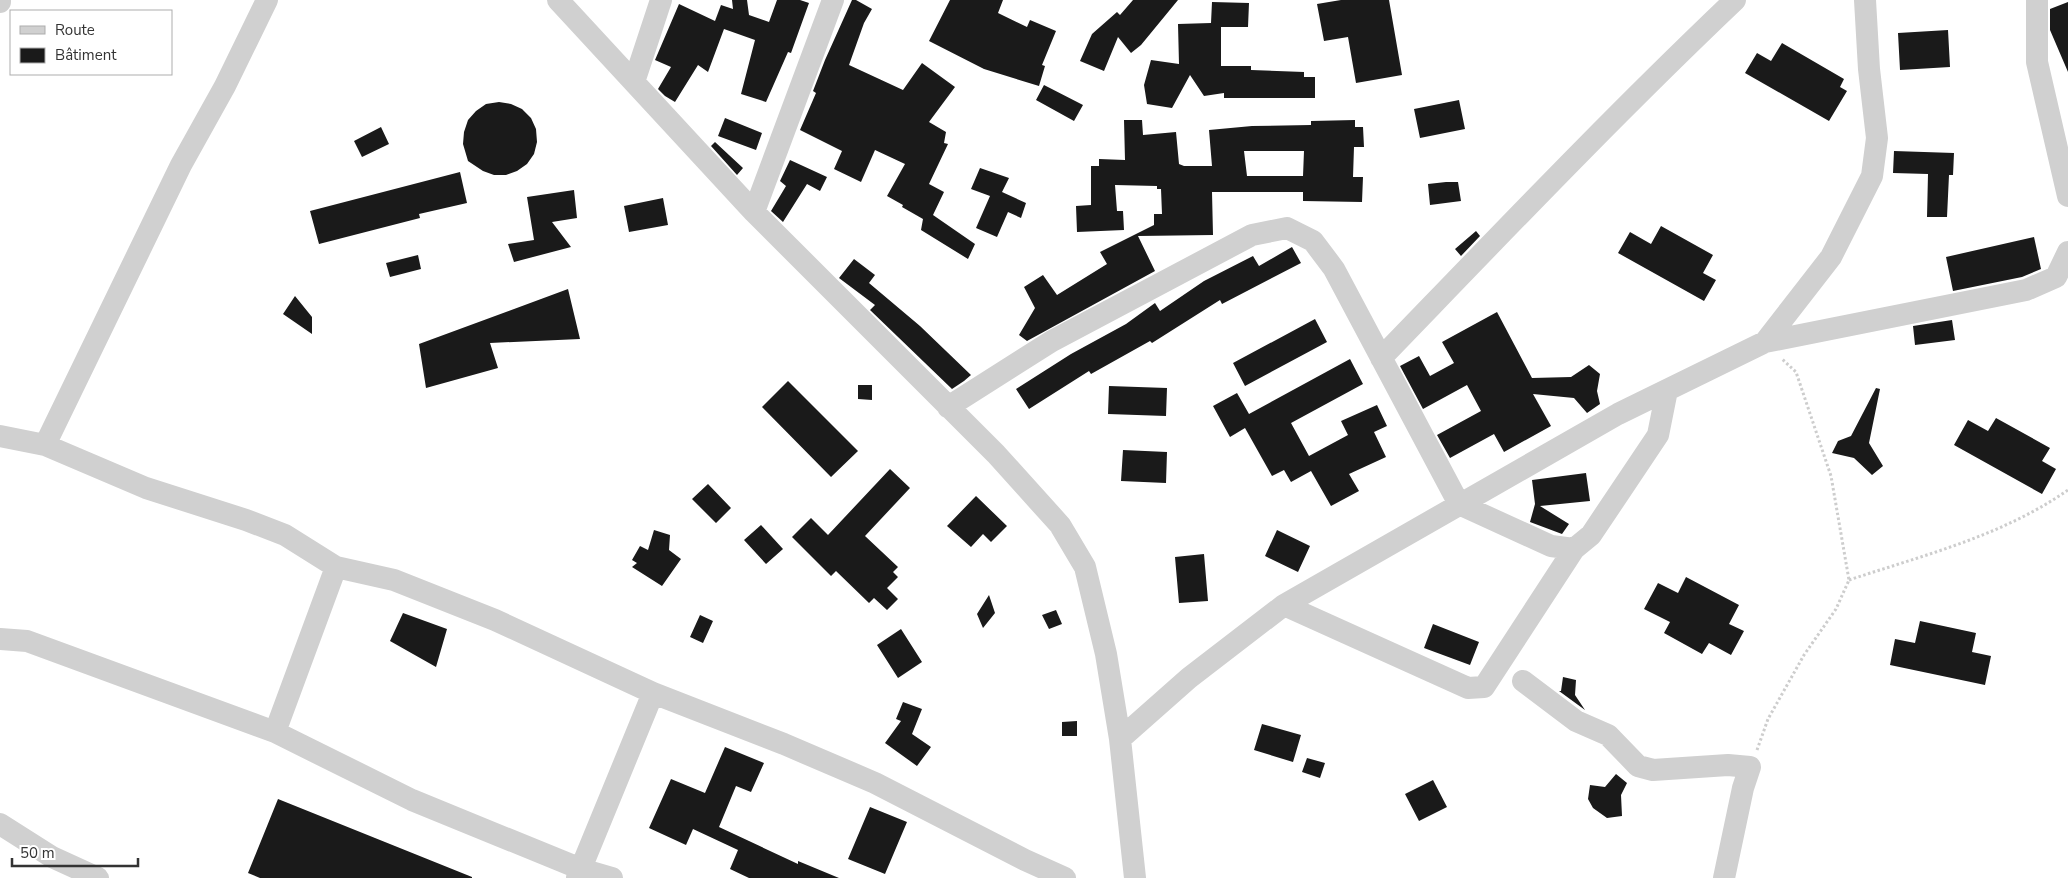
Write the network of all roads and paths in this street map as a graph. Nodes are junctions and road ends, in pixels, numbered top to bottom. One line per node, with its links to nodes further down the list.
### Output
1 (267, 0): 17 (street)
2 (558, 0): 8 (street)
3 (661, 0): 8 (street)
4 (833, 0): 10 (street)
5 (1735, 0): 13 (street)
6 (1865, 0): 12 (street)
7 (2037, 0): 9 (street)
8 (634, 82): 10 (street)
9 (2068, 196)
10 (754, 212): 15 (street)
11 (2068, 252): 12 (street)
12 (1765, 342): 14 (street); 22 (path)
13 (1381, 358): 15 (street); 19 (street)
14 (1667, 390): 19 (street); 20 (street)
15 (948, 407): 28 (street)
16 (0, 436): 17 (street)
17 (45, 445): 21 (street)
18 (2068, 490): 22 (path)
19 (1460, 504): 20 (street); 23 (street)
20 (1574, 549): 23 (street)
21 (336, 567): 26 (street); 27 (street)
22 (1849, 580): 29 (path)
23 (1284, 605): 28 (street)
24 (0, 639): 27 (street)
25 (1522, 681): 29 (street)
26 (652, 693): 31 (street); 34 (street)
27 (275, 732): 31 (street)
28 (1120, 739): 35 (street)
29 (1750, 767): 36 (street)
30 (0, 824): 32 (street)
31 (579, 874): 33 (street)
32 (98, 878)
33 (612, 878)
34 (1065, 878)
35 (1135, 878)
36 (1724, 878)

